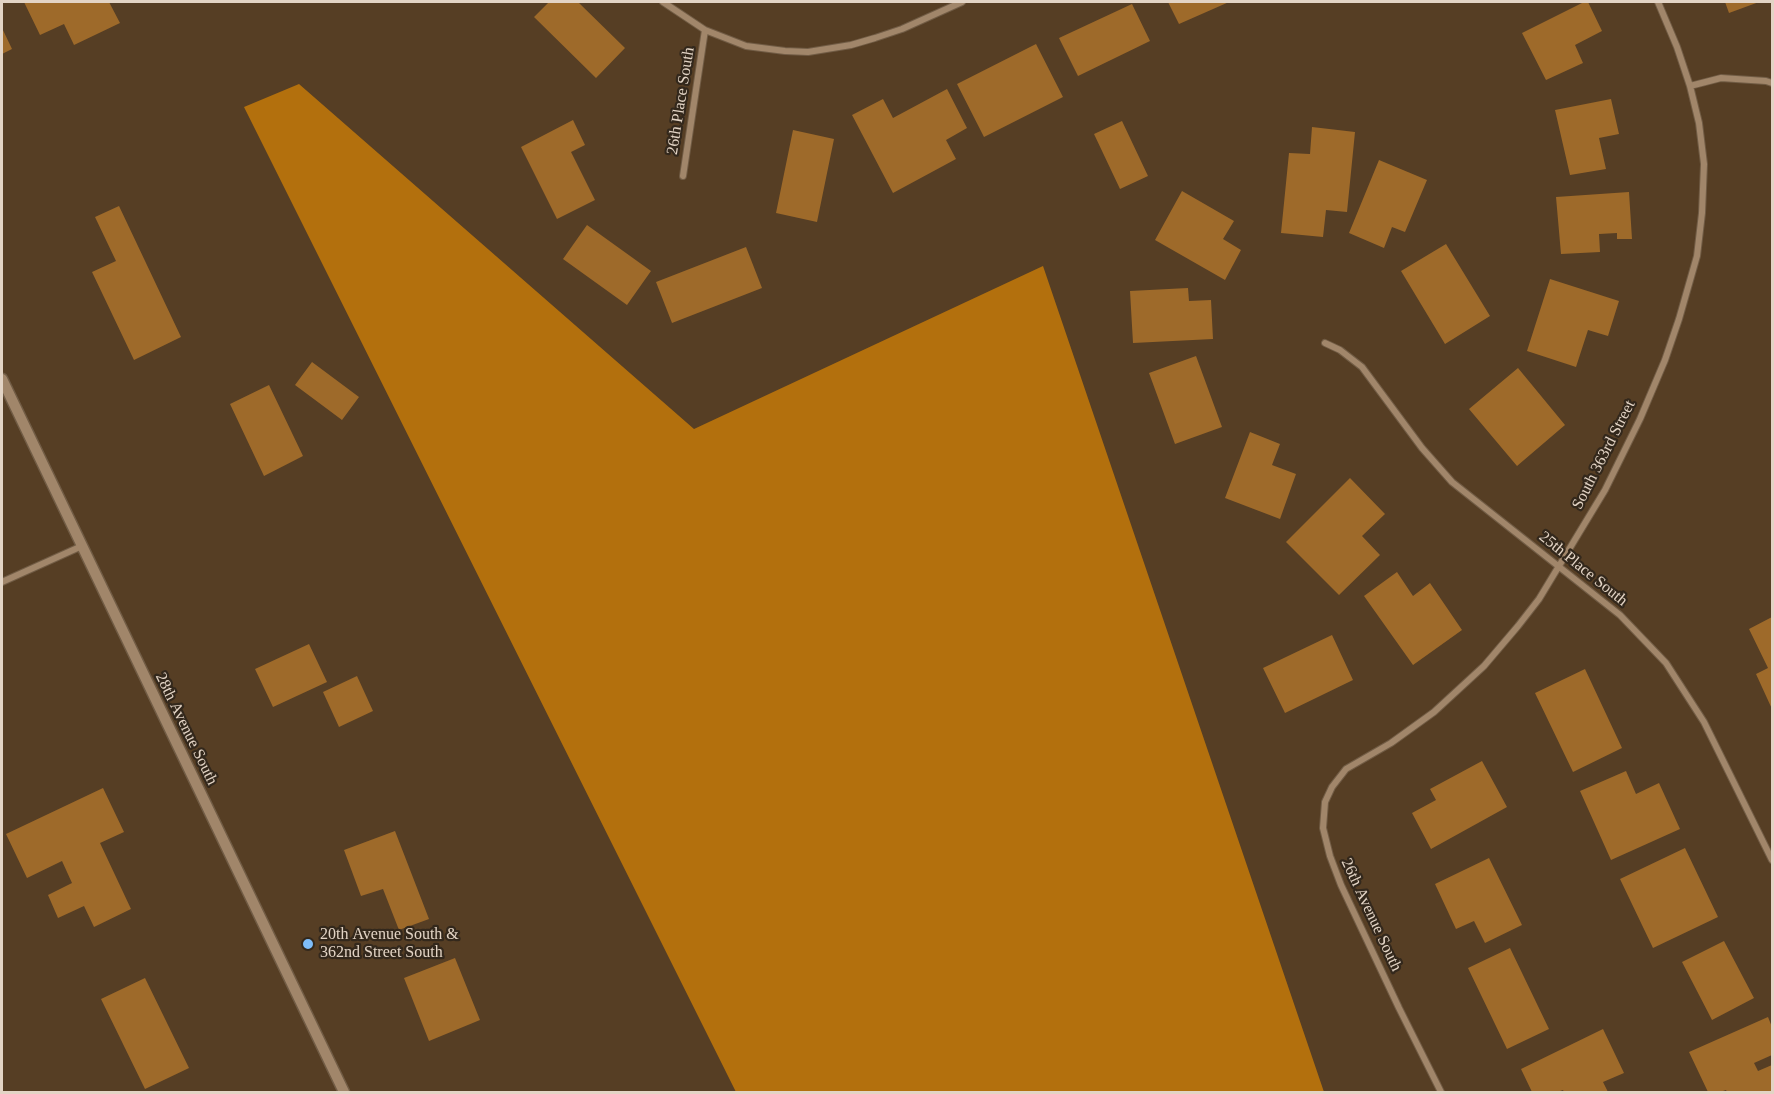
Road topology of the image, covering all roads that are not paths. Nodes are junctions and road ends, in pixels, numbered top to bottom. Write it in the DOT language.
graph roads {
  1 [pos="663,2"];
  2 [pos="962,2"];
  3 [pos="1658,2"];
  4 [pos="705,30"];
  5 [pos="1773,83"];
  6 [pos="1690,86"];
  7 [pos="682,176"];
  8 [pos="1325,343"];
  9 [pos="2,379"];
  10 [pos="81,546"];
  11 [pos="1559,565"];
  12 [pos="2,582"];
  13 [pos="1368,757"];
  14 [pos="1773,860"];
  15 [pos="344,1092"];
  16 [pos="1441,1092"];
  1 -- 4 [label="street"];
  2 -- 4 [label="street"];
  3 -- 6 [label="street, South 363rd Street"];
  4 -- 7 [label="street, 26th Place South"];
  5 -- 6 [label="street"];
  6 -- 11 [label="street, South 363rd Street"];
  8 -- 11 [label="street, 25th Place South"];
  9 -- 10 [label="street, 28th Avenue South"];
  10 -- 12 [label="street"];
  10 -- 15 [label="street, 28th Avenue South"];
  11 -- 13 [label="street, South 363rd Street"];
  11 -- 14 [label="street, 25th Place South"];
  13 -- 16 [label="street, 26th Avenue South"];
}
